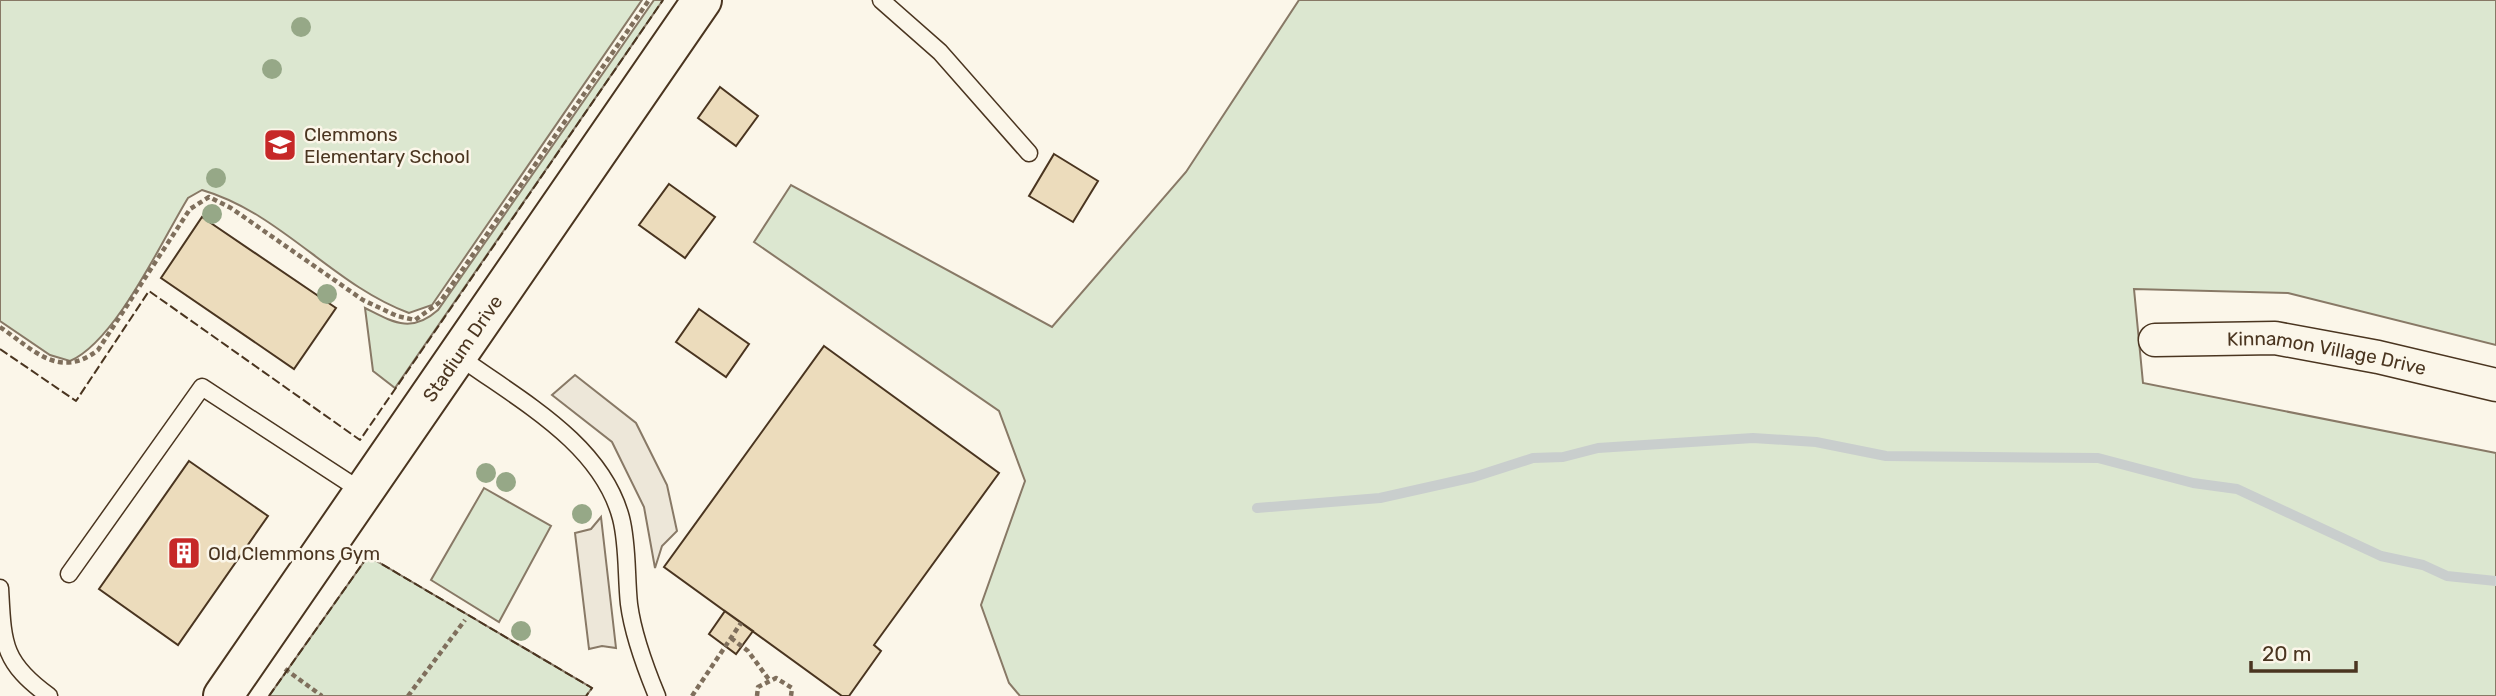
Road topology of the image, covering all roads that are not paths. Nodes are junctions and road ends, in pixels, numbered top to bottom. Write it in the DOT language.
graph roads {
  1 [pos="702,0"];
  2 [pos="881,0"];
  3 [pos="1028,153"];
  4 [pos="2155,340"];
  5 [pos="457,355"];
  6 [pos="2496,385"];
  7 [pos="363,492"];
  8 [pos="69,575"];
  9 [pos="0,588"];
  10 [pos="48,696"];
  11 [pos="223,696"];
  12 [pos="657,696"];
  1 -- 5 [label="street, Stadium Drive"];
  2 -- 3 [label="lane"];
  4 -- 6 [label="street, Kinnamon Village Drive"];
  5 -- 7 [label="street, Stadium Drive"];
  5 -- 12 [label="lane"];
  7 -- 8 [label="lane"];
  7 -- 11 [label="street, Stadium Drive"];
  9 -- 10 [label="lane"];
}
